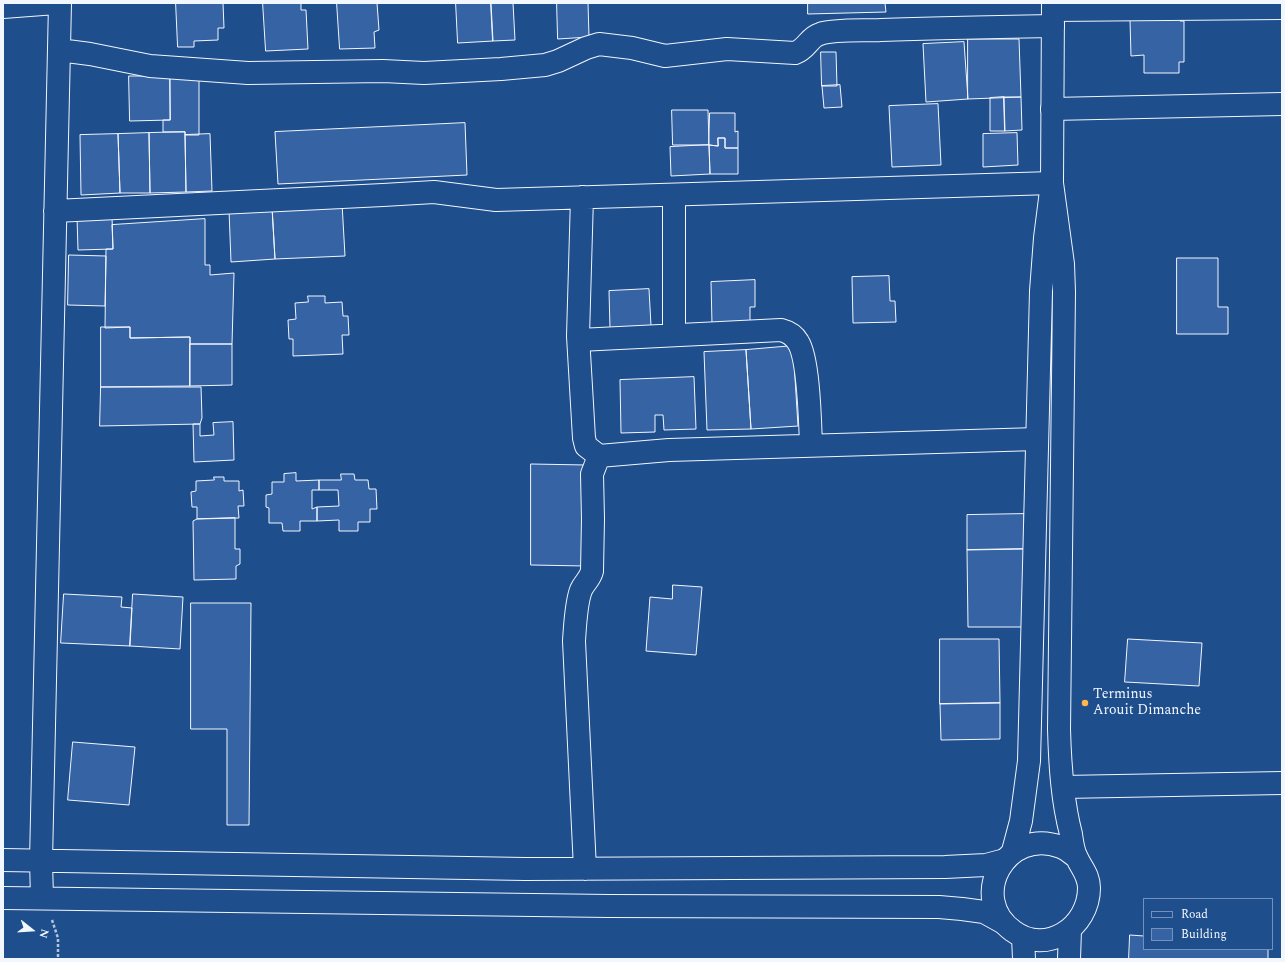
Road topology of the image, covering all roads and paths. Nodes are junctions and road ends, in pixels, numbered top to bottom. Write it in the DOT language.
graph roads {
  1 [pos="56,3"];
  2 [pos="60,3"];
  3 [pos="11,6"];
  4 [pos="1282,8"];
  5 [pos="1053,13"];
  6 [pos="59,50"];
  7 [pos="1282,104"];
  8 [pos="1052,109"];
  9 [pos="1052,183"];
  10 [pos="674,195"];
  11 [pos="582,197"];
  12 [pos="55,211"];
  13 [pos="674,335"];
  14 [pos="579,340"];
  15 [pos="1037,439"];
  16 [pos="811,445"];
  17 [pos="599,456"];
  18 [pos="1282,783"];
  19 [pos="1063,787"];
  20 [pos="1009,856"];
  21 [pos="1076,857"];
  22 [pos="21,860"];
  23 [pos="585,869"];
  24 [pos="10,898"];
  25 [pos="42,898"];
  26 [pos="1004,923"];
  27 [pos="1070,930"];
  28 [pos="1023,937"];
  29 [pos="58,959"];
  30 [pos="1024,959"];
  31 [pos="1069,959"];
  1 -- 3 [label="street"];
  2 -- 6 [label="street"];
  4 -- 5 [label="street"];
  5 -- 6 [label="street"];
  5 -- 8 [label="street"];
  6 -- 12 [label="street"];
  7 -- 8 [label="street"];
  8 -- 9 [label="street"];
  9 -- 10 [label="street"];
  9 -- 15 [label="street"];
  9 -- 19 [label="street"];
  10 -- 11 [label="street"];
  10 -- 13 [label="street"];
  11 -- 12 [label="street"];
  11 -- 14 [label="street"];
  12 -- 22 [label="street"];
  13 -- 14 [label="street"];
  13 -- 16 [label="street"];
  14 -- 17 [label="street"];
  15 -- 16 [label="street"];
  15 -- 20 [label="street"];
  16 -- 17 [label="street"];
  17 -- 23 [label="street"];
  18 -- 19 [label="street"];
  19 -- 21 [label="street"];
  20 -- 21 [label="street"];
  20 -- 23 [label="street"];
  20 -- 26 [label="street"];
  21 -- 27 [label="street"];
  22 -- 23 [label="street"];
  22 -- 25 [label="street"];
  24 -- 25 [label="street"];
  25 -- 26 [label="street"];
  25 -- 29 [label="path"];
  26 -- 28 [label="street"];
  27 -- 28 [label="street"];
  27 -- 31 [label="street"];
  28 -- 30 [label="street"];
}
